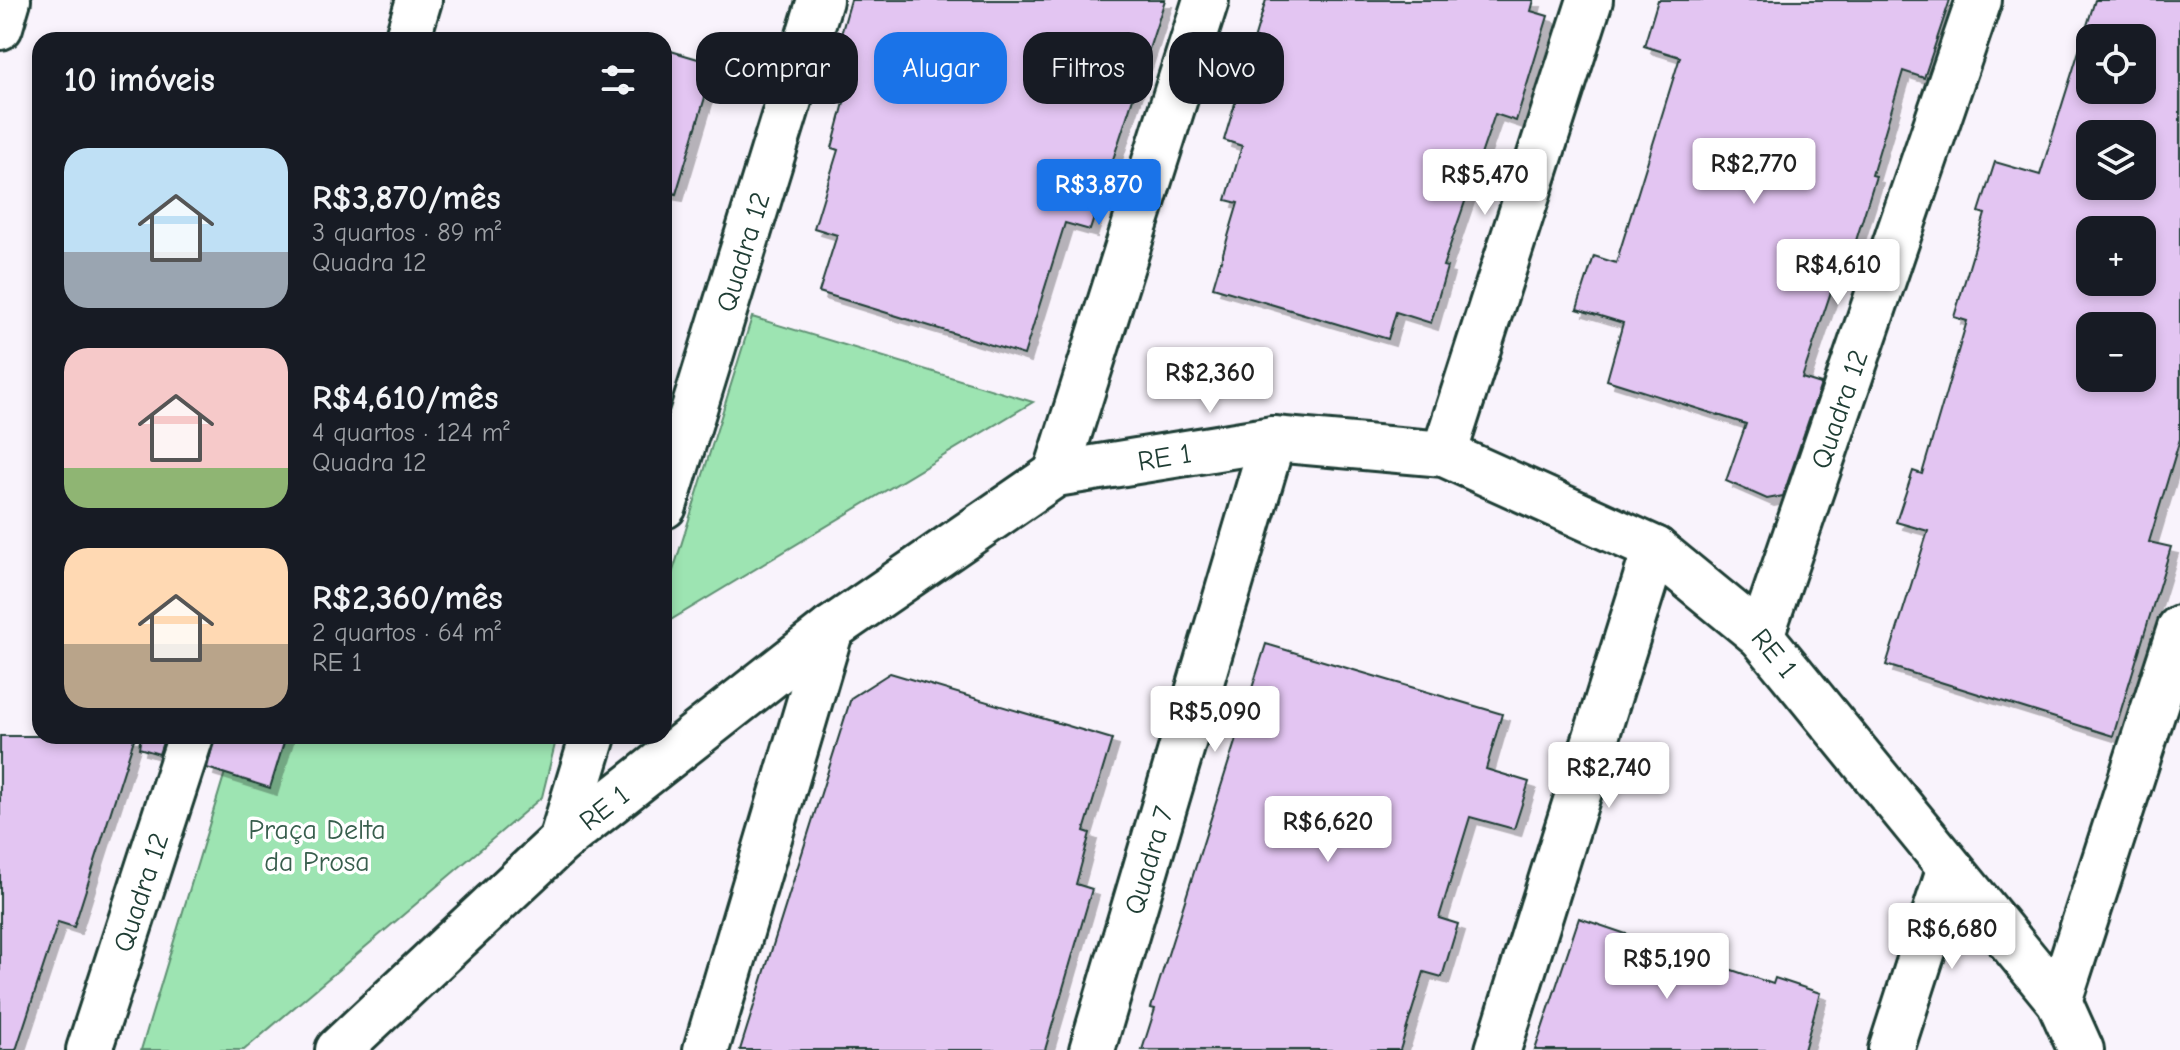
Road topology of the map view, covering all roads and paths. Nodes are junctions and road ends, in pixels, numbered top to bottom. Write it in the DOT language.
graph roads {
  1 [pos="8,0"];
  2 [pos="419,0"];
  3 [pos="820,0"];
  4 [pos="1206,0"];
  5 [pos="1590,0"];
  6 [pos="1979,0"];
  7 [pos="0,27"];
  8 [pos="409,32"];
  9 [pos="1273,439"];
  10 [pos="1444,454"];
  11 [pos="1056,474"];
  12 [pos="672,480"];
  13 [pos="1655,549"];
  14 [pos="2180,628"];
  15 [pos="831,629"];
  16 [pos="1761,636"];
  17 [pos="188,744"];
  18 [pos="591,744"];
  19 [pos="561,841"];
  20 [pos="1949,870"];
  21 [pos="2059,1001"];
  22 [pos="89,1050"];
  23 [pos="338,1050"];
  24 [pos="706,1050"];
  25 [pos="1092,1050"];
  26 [pos="1498,1050"];
  27 [pos="1891,1050"];
  28 [pos="2081,1050"];
  1 -- 7 [label="street"];
  2 -- 8 [label="street"];
  3 -- 12 [label="street, Quadra 12"];
  4 -- 11 [label="street"];
  5 -- 10 [label="street"];
  6 -- 16 [label="street, Quadra 12"];
  9 -- 10 [label="street, RE 1"];
  9 -- 11 [label="street, RE 1"];
  9 -- 25 [label="street, Quadra 7"];
  10 -- 13 [label="street, RE 1"];
  11 -- 15 [label="street, RE 1"];
  13 -- 16 [label="street, RE 1"];
  13 -- 26 [label="street"];
  14 -- 21 [label="street"];
  15 -- 19 [label="street, RE 1"];
  15 -- 24 [label="street"];
  16 -- 20 [label="street, RE 1"];
  17 -- 22 [label="street, Quadra 12"];
  18 -- 19 [label="street"];
  19 -- 23 [label="street, RE 1"];
  20 -- 21 [label="street, RE 1"];
  20 -- 27 [label="street"];
  21 -- 28 [label="street, RE 1"];
}
